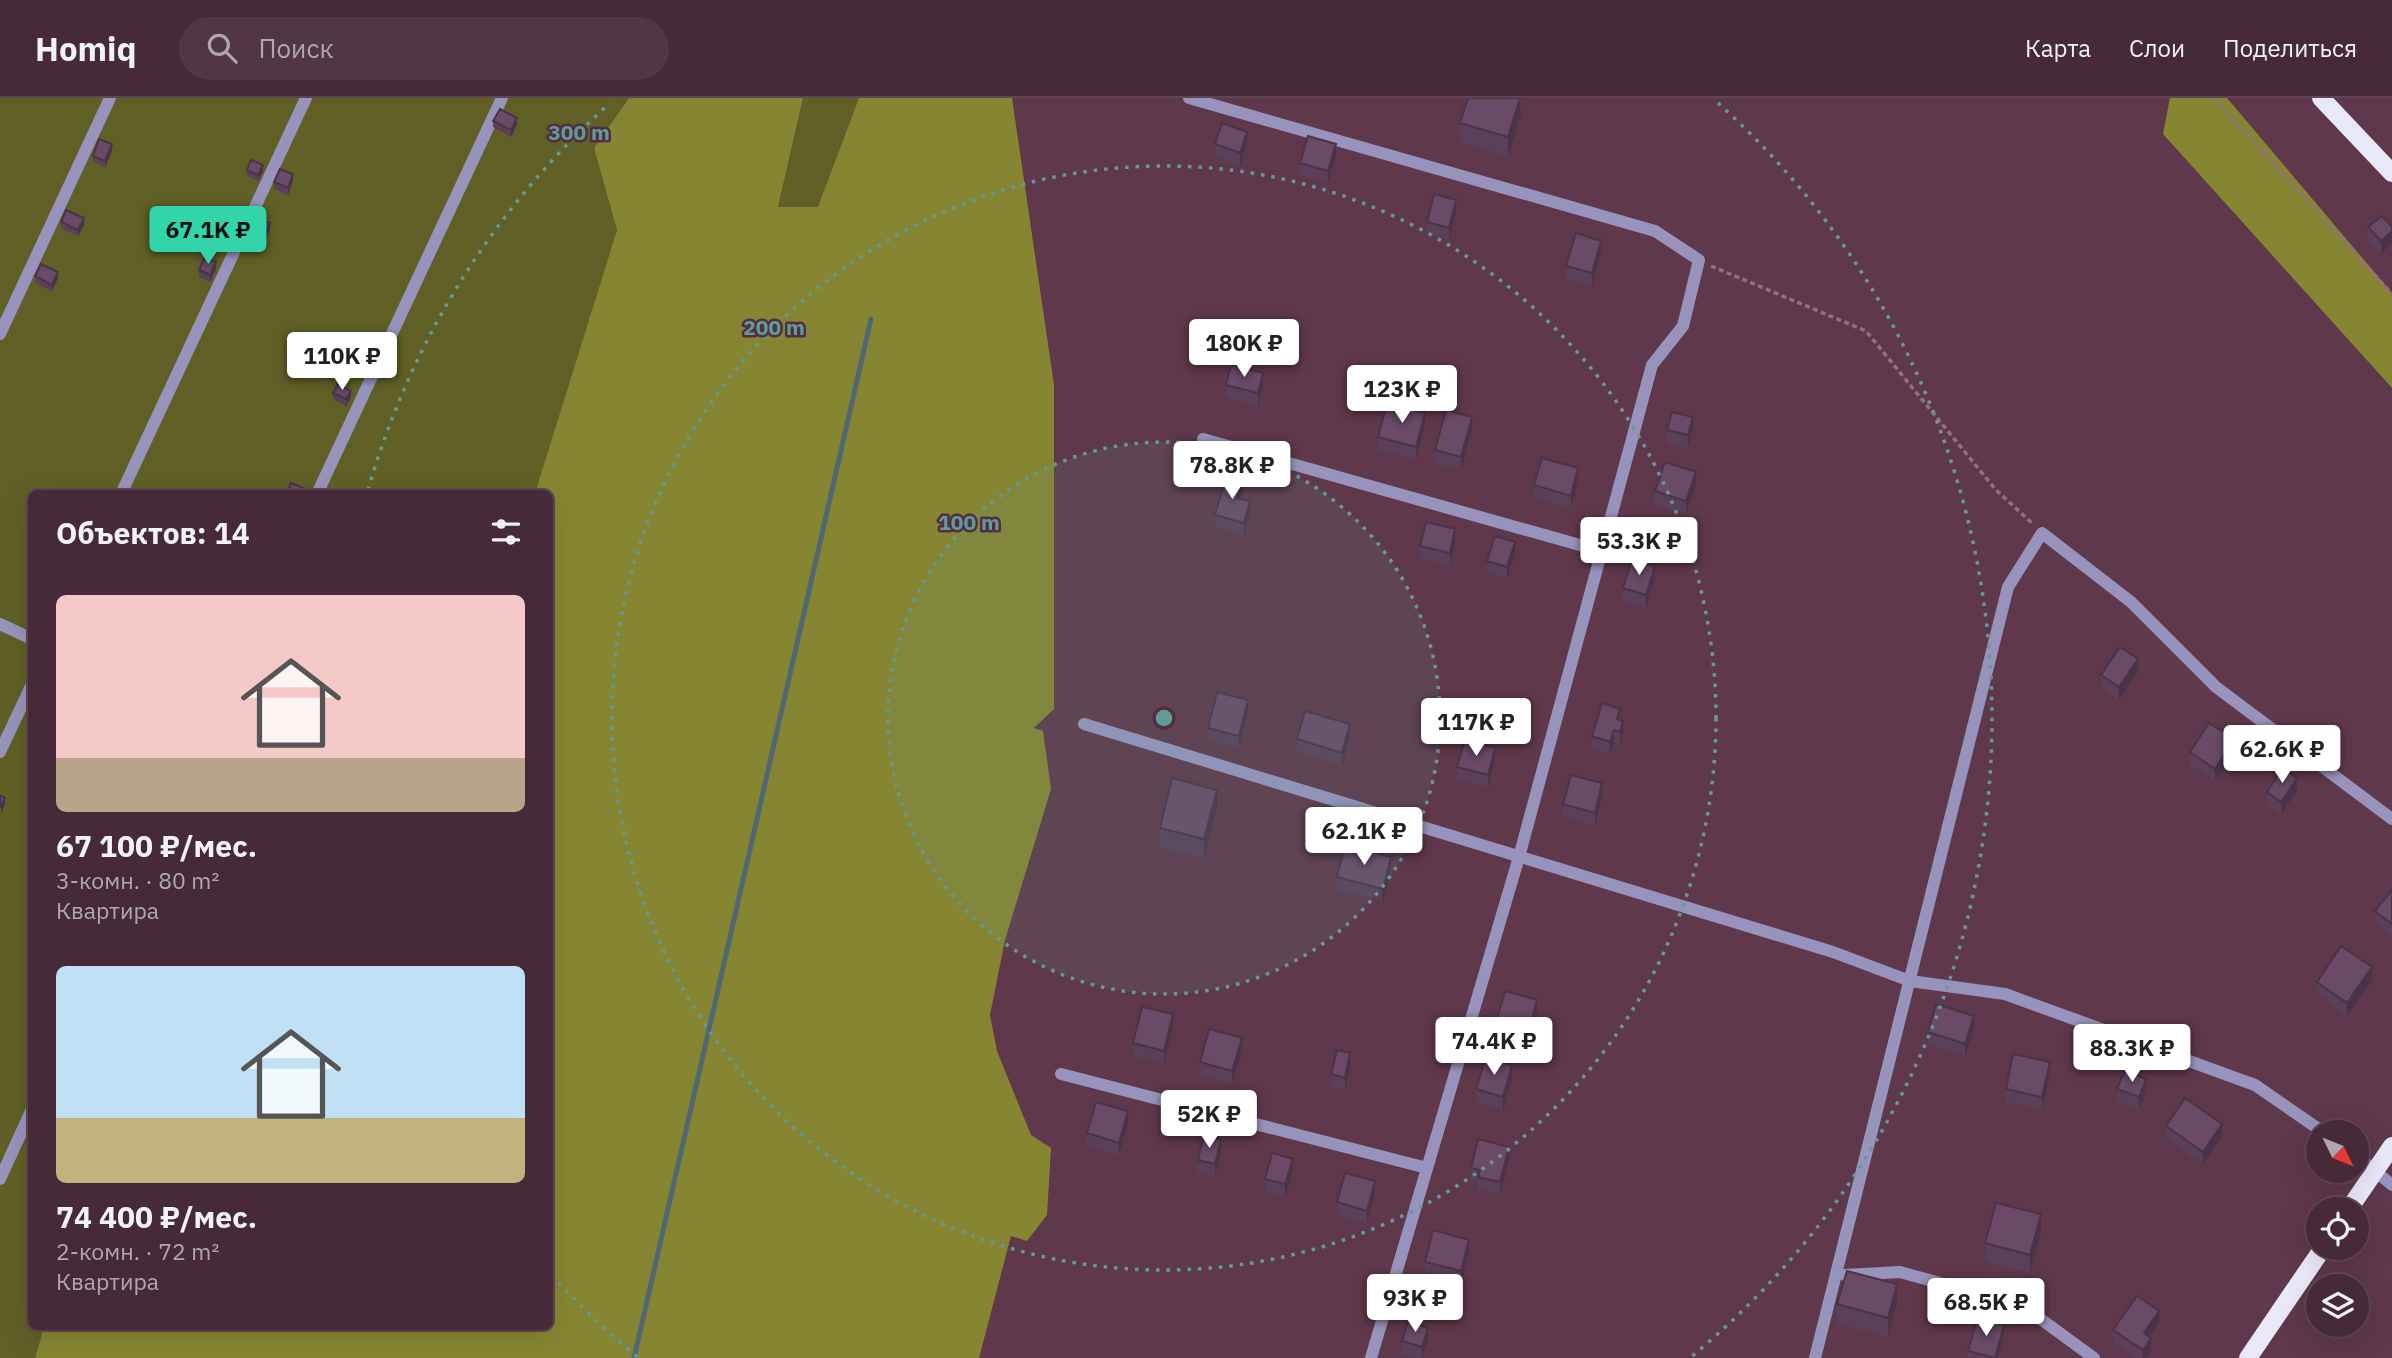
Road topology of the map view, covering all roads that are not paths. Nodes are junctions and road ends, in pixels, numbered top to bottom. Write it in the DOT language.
graph roads {
  1 [pos="110,98"];
  2 [pos="306,98"];
  3 [pos="502,98"];
  4 [pos="1189,98"];
  5 [pos="2321,98"];
  6 [pos="2392,173"];
  7 [pos="0,334"];
  8 [pos="1203,439"];
  9 [pos="123,490"];
  10 [pos="319,490"];
  11 [pos="1601,551"];
  12 [pos="0,624"];
  13 [pos="28,637"];
  14 [pos="28,692"];
  15 [pos="1084,724"];
  16 [pos="0,752"];
  17 [pos="2392,819"];
  18 [pos="1519,857"];
  19 [pos="1910,981"];
  20 [pos="1061,1074"];
  21 [pos="28,1118"];
  22 [pos="2306,1120"];
  23 [pos="2392,1146"];
  24 [pos="2370,1166"];
  25 [pos="1427,1168"];
  26 [pos="2376,1170"];
  27 [pos="0,1179"];
  28 [pos="2392,1185"];
  29 [pos="2357,1197"];
  30 [pos="2315,1260"];
  31 [pos="1838,1276"];
  32 [pos="1371,1358"];
  33 [pos="1815,1358"];
  34 [pos="2094,1358"];
  35 [pos="2248,1358"];
  1 -- 7 [label="street"];
  2 -- 9 [label="street"];
  3 -- 10 [label="street"];
  4 -- 11 [label="street"];
  5 -- 6 [label="main road"];
  8 -- 11 [label="street"];
  11 -- 18 [label="street"];
  12 -- 13 [label="street"];
  14 -- 16 [label="street"];
  15 -- 18 [label="street"];
  17 -- 19 [label="street"];
  18 -- 19 [label="street"];
  18 -- 25 [label="street"];
  19 -- 22 [label="street"];
  19 -- 31 [label="street"];
  20 -- 25 [label="street"];
  21 -- 27 [label="street"];
  23 -- 26 [label="main road"];
  24 -- 26 [label="street"];
  25 -- 32 [label="street"];
  26 -- 28 [label="street"];
  26 -- 29 [label="main road"];
  30 -- 35 [label="main road"];
  31 -- 33 [label="street"];
  31 -- 34 [label="street"];
}
